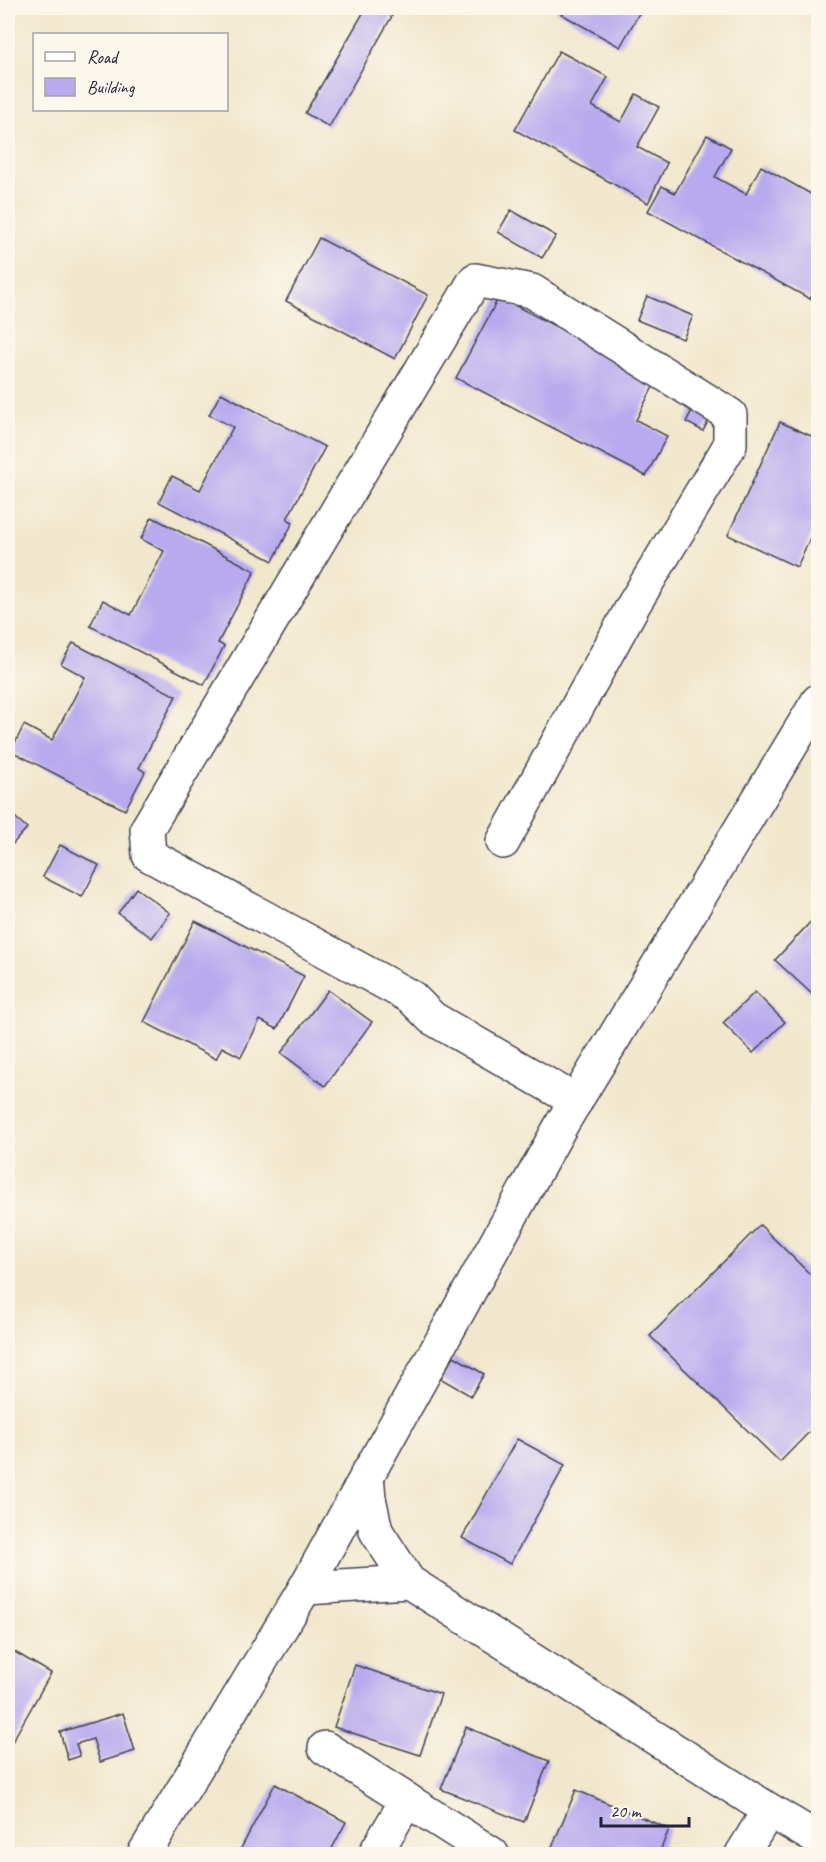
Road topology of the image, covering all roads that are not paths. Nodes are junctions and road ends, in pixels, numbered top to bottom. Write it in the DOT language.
graph roads {
  1 [pos="819,701"];
  2 [pos="503,842"];
  3 [pos="576,1101"];
  4 [pos="367,1474"];
  5 [pos="409,1582"];
  6 [pos="305,1588"];
  7 [pos="325,1748"];
  8 [pos="407,1800"];
  9 [pos="769,1810"];
  10 [pos="819,1839"];
  11 [pos="144,1854"];
  12 [pos="375,1854"];
  13 [pos="492,1854"];
  14 [pos="742,1854"];
  1 -- 3 [label="street"];
  2 -- 3 [label="street"];
  3 -- 4 [label="street"];
  4 -- 5 [label="street"];
  4 -- 6 [label="street"];
  5 -- 6 [label="street"];
  5 -- 9 [label="street"];
  6 -- 11 [label="street"];
  7 -- 8 [label="street"];
  8 -- 12 [label="street"];
  8 -- 13 [label="street"];
  9 -- 10 [label="street"];
  9 -- 14 [label="street"];
}
